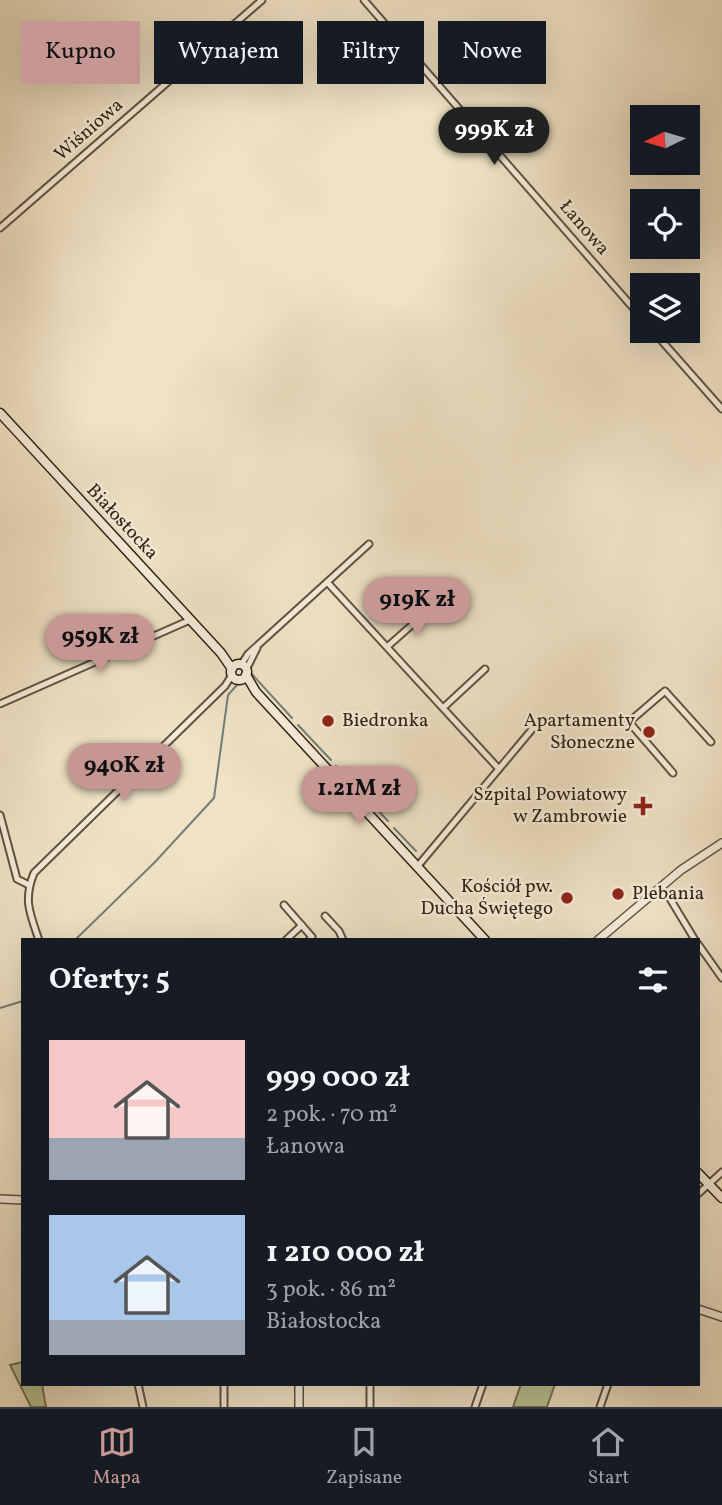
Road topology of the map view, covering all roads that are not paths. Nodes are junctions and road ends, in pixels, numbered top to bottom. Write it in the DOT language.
graph roads {
  1 [pos="262,0"];
  2 [pos="365,0"];
  3 [pos="0,228"];
  4 [pos="630,304"];
  5 [pos="664,343"];
  6 [pos="722,409"];
  7 [pos="0,413"];
  8 [pos="369,544"];
  9 [pos="327,582"];
  10 [pos="430,609"];
  11 [pos="190,620"];
  12 [pos="387,646"];
  13 [pos="485,669"];
  14 [pos="239,672"];
  15 [pos="0,704"];
  16 [pos="443,708"];
  17 [pos="534,727"];
  18 [pos="711,742"];
  19 [pos="499,769"];
  20 [pos="673,773"];
  21 [pos="0,815"];
  22 [pos="722,843"];
  23 [pos="418,867"];
  24 [pos="29,885"];
  25 [pos="660,888"];
  26 [pos="284,905"];
  27 [pos="325,916"];
  28 [pos="302,925"];
  29 [pos="37,938"];
  30 [pos="288,938"];
  31 [pos="311,938"];
  32 [pos="342,938"];
  33 [pos="483,938"];
  34 [pos="600,938"];
  35 [pos="695,938"];
  36 [pos="700,946"];
  37 [pos="722,978"];
  38 [pos="722,1172"];
  39 [pos="700,1174"];
  40 [pos="708,1184"];
  41 [pos="700,1192"];
  42 [pos="722,1198"];
  43 [pos="0,1199"];
  44 [pos="21,1200"];
  45 [pos="700,1310"];
  46 [pos="722,1317"];
  47 [pos="138,1386"];
  48 [pos="224,1386"];
  49 [pos="299,1386"];
  50 [pos="370,1386"];
  51 [pos="482,1386"];
  52 [pos="607,1386"];
  53 [pos="143,1407"];
  54 [pos="224,1407"];
  55 [pos="299,1407"];
  56 [pos="370,1407"];
  57 [pos="475,1407"];
  58 [pos="600,1407"];
  1 -- 3 [label="street, Wiśniowa"];
  2 -- 4 [label="street, Łanowa"];
  5 -- 6 [label="street"];
  7 -- 11 [label="main road, Białostocka"];
  8 -- 9 [label="street"];
  9 -- 12 [label="street"];
  9 -- 14 [label="street"];
  10 -- 12 [label="street"];
  11 -- 14 [label="main road, Białostocka"];
  11 -- 15 [label="street"];
  12 -- 16 [label="street"];
  13 -- 16 [label="street"];
  14 -- 23 [label="main road, Białostocka"];
  14 -- 24 [label="street"];
  16 -- 19 [label="street"];
  17 -- 19 [label="street"];
  18 -- 20 [label="street"];
  19 -- 23 [label="street"];
  21 -- 24 [label="street"];
  22 -- 25 [label="street"];
  23 -- 33 [label="main road, Białostocka"];
  24 -- 29 [label="street"];
  25 -- 34 [label="street"];
  25 -- 35 [label="street"];
  26 -- 28 [label="street"];
  27 -- 32 [label="street"];
  28 -- 30 [label="street"];
  28 -- 31 [label="street"];
  36 -- 37 [label="street"];
  38 -- 40 [label="street"];
  39 -- 40 [label="main road"];
  40 -- 41 [label="street"];
  40 -- 42 [label="main road"];
  43 -- 44 [label="street"];
  45 -- 46 [label="street"];
  47 -- 53 [label="street"];
  48 -- 54 [label="street"];
  49 -- 55 [label="street"];
  50 -- 56 [label="street"];
  51 -- 57 [label="street"];
  52 -- 58 [label="street"];
}
